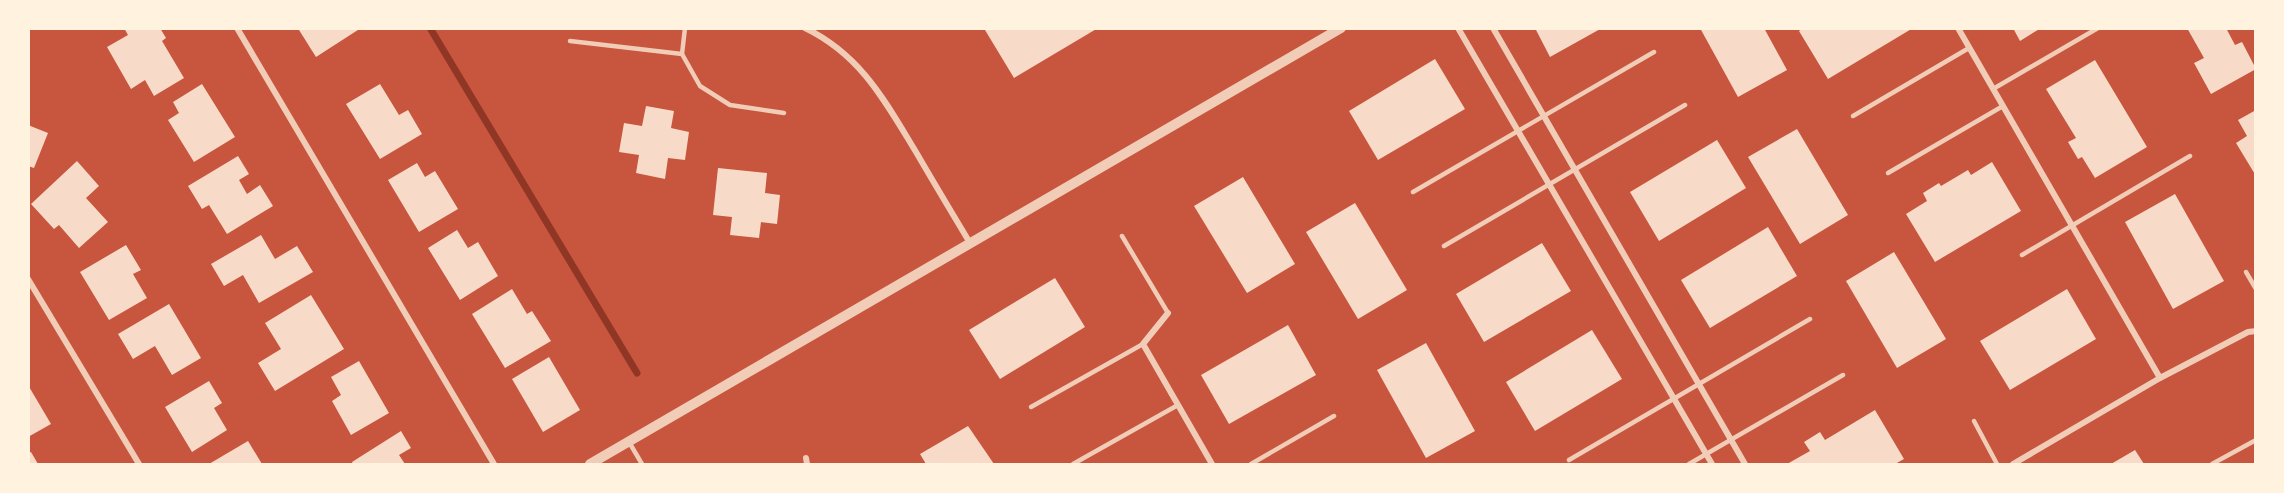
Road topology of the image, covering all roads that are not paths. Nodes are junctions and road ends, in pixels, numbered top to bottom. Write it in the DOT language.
graph roads {
  1 [pos="237,28"];
  2 [pos="685,28"];
  3 [pos="805,28"];
  4 [pos="1341,28"];
  5 [pos="1458,28"];
  6 [pos="1493,28"];
  7 [pos="1958,28"];
  8 [pos="2098,28"];
  9 [pos="570,41"];
  10 [pos="1969,48"];
  11 [pos="1654,52"];
  12 [pos="682,54"];
  13 [pos="1993,89"];
  14 [pos="1685,105"];
  15 [pos="2003,106"];
  16 [pos="784,113"];
  17 [pos="1543,116"];
  18 [pos="1853,116"];
  19 [pos="1518,131"];
  20 [pos="2190,156"];
  21 [pos="1575,170"];
  22 [pos="1888,173"];
  23 [pos="1549,185"];
  24 [pos="1413,192"];
  25 [pos="2072,226"];
  26 [pos="1122,236"];
  27 [pos="970,243"];
  28 [pos="1444,246"];
  29 [pos="2022,255"];
  30 [pos="2246,272"];
  31 [pos="28,279"];
  32 [pos="2256,289"];
  33 [pos="1168,313"];
  34 [pos="1810,319"];
  35 [pos="2256,331"];
  36 [pos="1143,344"];
  37 [pos="1843,375"];
  38 [pos="2160,378"];
  39 [pos="1698,385"];
  40 [pos="1674,399"];
  41 [pos="1178,405"];
  42 [pos="1031,407"];
  43 [pos="1334,416"];
  44 [pos="1974,421"];
  45 [pos="1730,440"];
  46 [pos="2256,440"];
  47 [pos="629,442"];
  48 [pos="1706,454"];
  49 [pos="1569,460"];
  50 [pos="139,465"];
  51 [pos="494,465"];
  52 [pos="591,465"];
  53 [pos="642,465"];
  54 [pos="1073,465"];
  55 [pos="1212,465"];
  56 [pos="1251,465"];
  57 [pos="1689,465"];
  58 [pos="1712,465"];
  59 [pos="1744,465"];
  60 [pos="1997,465"];
  61 [pos="2013,465"];
  62 [pos="2212,465"];
  1 -- 51 [label="street"];
  2 -- 12 [label="lane"];
  3 -- 27 [label="street"];
  4 -- 27 [label="street"];
  5 -- 19 [label="street"];
  6 -- 17 [label="street"];
  7 -- 10 [label="street"];
  8 -- 13 [label="lane"];
  9 -- 12 [label="lane"];
  10 -- 13 [label="street"];
  10 -- 18 [label="lane"];
  11 -- 17 [label="lane"];
  12 -- 16 [label="lane"];
  13 -- 15 [label="street"];
  14 -- 21 [label="lane"];
  15 -- 22 [label="lane"];
  15 -- 25 [label="street"];
  17 -- 19 [label="lane"];
  17 -- 21 [label="street"];
  19 -- 23 [label="street"];
  19 -- 24 [label="lane"];
  20 -- 25 [label="lane"];
  21 -- 23 [label="lane"];
  21 -- 39 [label="street"];
  23 -- 28 [label="lane"];
  23 -- 40 [label="street"];
  25 -- 29 [label="lane"];
  25 -- 38 [label="street"];
  26 -- 33 [label="lane"];
  27 -- 47 [label="street"];
  30 -- 32 [label="lane"];
  31 -- 50 [label="street"];
  33 -- 36 [label="street"];
  34 -- 39 [label="lane"];
  35 -- 38 [label="street"];
  36 -- 41 [label="street"];
  36 -- 42 [label="lane"];
  37 -- 45 [label="lane"];
  38 -- 61 [label="street"];
  39 -- 40 [label="lane"];
  39 -- 45 [label="street"];
  40 -- 48 [label="street"];
  40 -- 49 [label="lane"];
  41 -- 54 [label="lane"];
  41 -- 55 [label="street"];
  43 -- 56 [label="lane"];
  44 -- 60 [label="lane"];
  45 -- 48 [label="lane"];
  45 -- 59 [label="street"];
  46 -- 62 [label="lane"];
  47 -- 52 [label="street"];
  47 -- 53 [label="lane"];
  48 -- 57 [label="lane"];
  48 -- 58 [label="street"];
}
